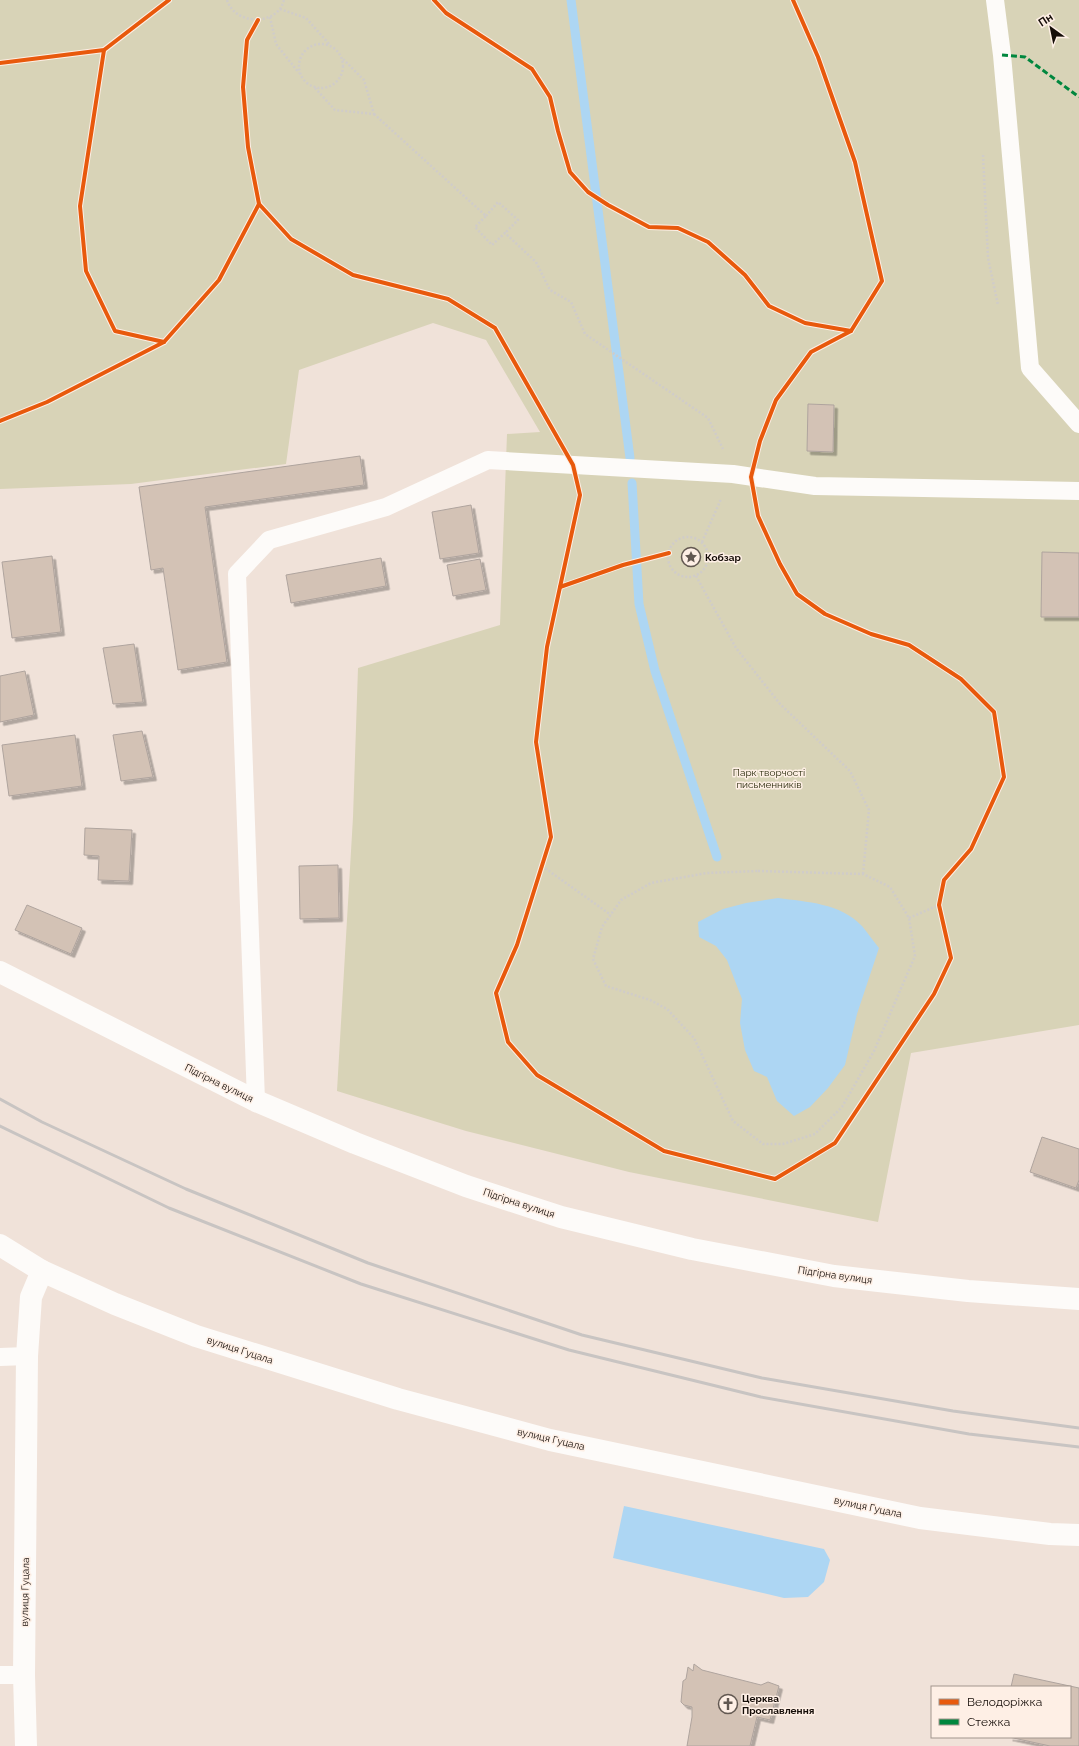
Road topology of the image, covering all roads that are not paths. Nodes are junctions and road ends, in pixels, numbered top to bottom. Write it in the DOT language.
graph roads {
  1 [pos="995,0"];
  2 [pos="1079,424"];
  3 [pos="1079,491"];
  4 [pos="0,972"];
  5 [pos="256,1101"];
  6 [pos="0,1245"];
  7 [pos="42,1271"];
  8 [pos="1079,1299"];
  9 [pos="27,1356"];
  10 [pos="0,1358"];
  11 [pos="1079,1535"];
  12 [pos="0,1675"];
  13 [pos="24,1675"];
  14 [pos="26,1746"];
  1 -- 2 [label="lane"];
  3 -- 5 [label="lane"];
  4 -- 5 [label="street, Підгірна вулиця"];
  5 -- 8 [label="street, Підгірна вулиця"];
  6 -- 7 [label="street, вулиця Гуцала"];
  7 -- 9 [label="street, вулиця Гуцала"];
  7 -- 11 [label="street, вулиця Гуцала"];
  9 -- 10 [label="lane"];
  9 -- 13 [label="street, вулиця Гуцала"];
  12 -- 13 [label="lane"];
  13 -- 14 [label="street, вулиця Гуцала"];
}
